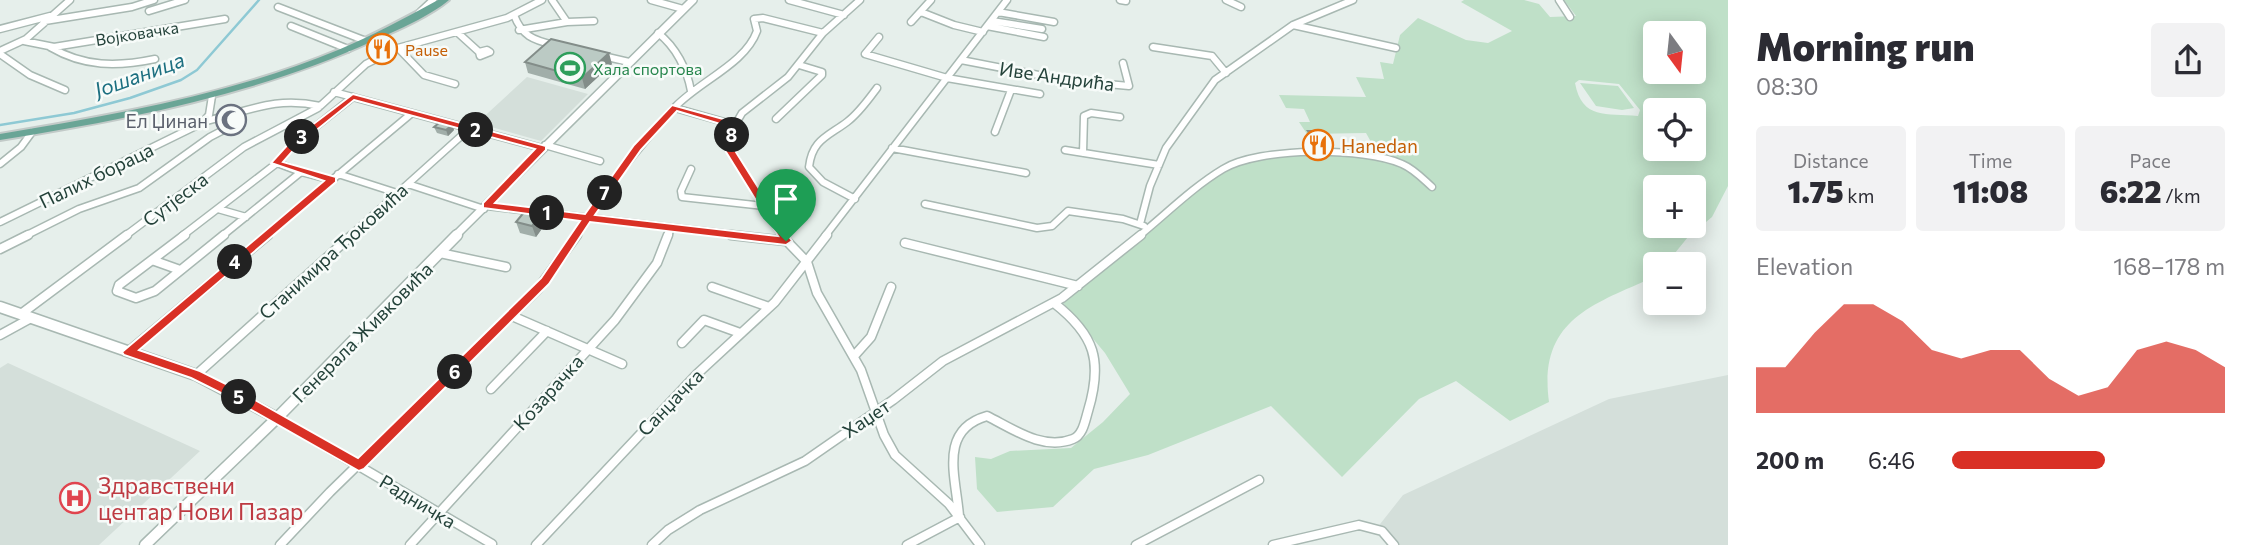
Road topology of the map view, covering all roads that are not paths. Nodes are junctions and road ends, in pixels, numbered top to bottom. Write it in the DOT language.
graph roads {
  1 [pos="70,0"];
  2 [pos="154,0"];
  3 [pos="185,0"];
  4 [pos="433,0"];
  5 [pos="445,0"];
  6 [pos="542,0"];
  7 [pos="552,0"];
  8 [pos="652,0"];
  9 [pos="693,0"];
  10 [pos="789,0"];
  11 [pos="860,0"];
  12 [pos="931,0"];
  13 [pos="1007,0"];
  14 [pos="1120,0"];
  15 [pos="1226,0"];
  16 [pos="1353,0"];
  17 [pos="1559,0"];
  18 [pos="1126,1"];
  19 [pos="61,2"];
  20 [pos="278,7"];
  21 [pos="1241,7"];
  22 [pos="683,9"];
  23 [pos="149,12"];
  24 [pos="920,12"];
  25 [pos="998,12"];
  26 [pos="514,15"];
  27 [pos="844,15"];
  28 [pos="1570,17"];
  29 [pos="413,18"];
  30 [pos="48,19"];
  31 [pos="225,19"];
  32 [pos="593,21"];
  33 [pos="567,22"];
  34 [pos="911,22"];
  35 [pos="1054,22"];
  36 [pos="1293,24"];
  37 [pos="291,26"];
  38 [pos="987,26"];
  39 [pos="0,29"];
  40 [pos="1042,29"];
  41 [pos="519,30"];
  42 [pos="457,32"];
  43 [pos="658,33"];
  44 [pos="823,33"];
  45 [pos="879,37"];
  46 [pos="1044,37"];
  47 [pos="24,40"];
  48 [pos="366,41"];
  49 [pos="559,46"];
  50 [pos="50,47"];
  51 [pos="1153,47"];
  52 [pos="398,48"];
  53 [pos="1396,48"];
  54 [pos="348,49"];
  55 [pos="479,52"];
  56 [pos="0,53"];
  57 [pos="593,54"];
  58 [pos="155,59"];
  59 [pos="961,60"];
  60 [pos="629,62"];
  61 [pos="1123,63"];
  62 [pos="799,65"];
  63 [pos="1226,73"];
  64 [pos="947,78"];
  65 [pos="455,84"];
  66 [pos="877,88"];
  67 [pos="65,90"];
  68 [pos="691,90"];
  69 [pos="1011,90"];
  70 [pos="334,92"];
  71 [pos="1040,94"];
  72 [pos="212,96"];
  73 [pos="353,97"];
  74 [pos="320,106"];
  75 [pos="675,107"];
  76 [pos="412,113"];
  77 [pos="1120,117"];
  78 [pos="776,119"];
  79 [pos="205,121"];
  80 [pos="237,123"];
  81 [pos="735,125"];
  82 [pos="470,128"];
  83 [pos="32,132"];
  84 [pos="995,132"];
  85 [pos="0,137"];
  86 [pos="543,147"];
  87 [pos="892,148"];
  88 [pos="1065,150"];
  89 [pos="1083,153"];
  90 [pos="600,161"];
  91 [pos="276,163"];
  92 [pos="0,164"];
  93 [pos="1158,165"];
  94 [pos="691,169"];
  95 [pos="300,173"];
  96 [pos="1026,173"];
  97 [pos="335,177"];
  98 [pos="408,184"];
  99 [pos="1432,187"];
  100 [pos="397,193"];
  101 [pos="855,199"];
  102 [pos="925,204"];
  103 [pos="764,206"];
  104 [pos="485,207"];
  105 [pos="218,209"];
  106 [pos="246,217"];
  107 [pos="587,218"];
  108 [pos="0,222"];
  109 [pos="1143,226"];
  110 [pos="671,228"];
  111 [pos="786,241"];
  112 [pos="905,243"];
  113 [pos="0,249"];
  114 [pos="440,253"];
  115 [pos="152,260"];
  116 [pos="807,262"];
  117 [pos="506,267"];
  118 [pos="180,270"];
  119 [pos="1077,286"];
  120 [pos="712,287"];
  121 [pos="891,287"];
  122 [pos="1054,303"];
  123 [pos="0,307"];
  124 [pos="769,307"];
  125 [pos="26,316"];
  126 [pos="512,316"];
  127 [pos="547,331"];
  128 [pos="740,333"];
  129 [pos="0,335"];
  130 [pos="682,343"];
  131 [pos="587,349"];
  132 [pos="128,352"];
  133 [pos="854,356"];
  134 [pos="622,364"];
  135 [pos="196,375"];
  136 [pos="491,390"];
  137 [pos="875,411"];
  138 [pos="277,418"];
  139 [pos="359,465"];
  140 [pos="1259,480"];
  141 [pos="437,514"];
  142 [pos="960,517"];
  143 [pos="492,544"];
  144 [pos="145,545"];
  145 [pos="280,545"];
  146 [pos="410,545"];
  147 [pos="536,545"];
  148 [pos="652,545"];
  149 [pos="907,545"];
  150 [pos="980,545"];
  151 [pos="1136,545"];
  152 [pos="1273,545"];
  153 [pos="1394,545"];
  1 -- 19 [label="street, Војковачка"];
  2 -- 30 [label="street, Војковачка"];
  3 -- 23 [label="street, Војковачка"];
  4 -- 29 [label="street"];
  5 -- 29 [label="main road"];
  6 -- 26 [label="street, Сутјеска"];
  7 -- 33 [label="street"];
  8 -- 22 [label="street"];
  9 -- 22 [label="street, Генерала Живковића"];
  10 -- 27 [label="street"];
  11 -- 27 [label="street"];
  12 -- 24 [label="street"];
  13 -- 25 [label="street"];
  14 -- 18 [label="street"];
  15 -- 21 [label="street"];
  16 -- 36 [label="street"];
  17 -- 28 [label="street"];
  19 -- 30 [label="street, Војковачка"];
  20 -- 48 [label="street"];
  22 -- 43 [label="street, Генерала Живковића"];
  24 -- 34 [label="street"];
  24 -- 38 [label="street"];
  25 -- 35 [label="street"];
  25 -- 38 [label="street"];
  26 -- 41 [label="street"];
  26 -- 42 [label="street, Сутјеска"];
  27 -- 44 [label="street"];
  29 -- 48 [label="main road"];
  30 -- 39 [label="street, Војковачка"];
  30 -- 47 [label="street, Војковачка"];
  31 -- 50 [label="street, Војковачка"];
  32 -- 33 [label="street"];
  33 -- 41 [label="street"];
  36 -- 53 [label="street"];
  36 -- 63 [label="street"];
  37 -- 54 [label="street"];
  38 -- 40 [label="street"];
  38 -- 46 [label="street"];
  38 -- 59 [label="street"];
  41 -- 49 [label="street"];
  42 -- 52 [label="street, Сутјеска"];
  42 -- 55 [label="street"];
  43 -- 60 [label="street, Генерала Живковића"];
  43 -- 68 [label="street"];
  44 -- 62 [label="street"];
  44 -- 68 [label="street"];
  45 -- 64 [label="street, Иве Андрића"];
  47 -- 50 [label="street, Војковачка"];
  47 -- 56 [label="street, Војковачка"];
  48 -- 54 [label="main road"];
  50 -- 58 [label="street, Војковачка"];
  51 -- 63 [label="street"];
  52 -- 65 [label="street"];
  52 -- 70 [label="street, Сутјеска"];
  54 -- 72 [label="main road"];
  56 -- 67 [label="street, Војковачка"];
  57 -- 60 [label="street"];
  59 -- 61 [label="street, Иве Андрића"];
  59 -- 64 [label="street"];
  60 -- 86 [label="street, Генерала Живковића"];
  62 -- 78 [label="street"];
  62 -- 81 [label="street"];
  63 -- 93 [label="street"];
  64 -- 69 [label="street, Иве Андрића"];
  64 -- 87 [label="street"];
  66 -- 101 [label="street"];
  68 -- 75 [label="street"];
  69 -- 71 [label="street, Иве Андрића"];
  69 -- 84 [label="street"];
  70 -- 73 [label="street"];
  70 -- 74 [label="street, Сутјеска"];
  72 -- 79 [label="street"];
  72 -- 83 [label="main road"];
  73 -- 76 [label="street"];
  73 -- 91 [label="street"];
  74 -- 79 [label="street, Палих бораца"];
  74 -- 125 [label="street, Сутјеска"];
  75 -- 81 [label="street"];
  75 -- 107 [label="street"];
  76 -- 82 [label="street"];
  76 -- 97 [label="street"];
  77 -- 89 [label="street"];
  79 -- 108 [label="street, Палих бораца"];
  80 -- 113 [label="street"];
  81 -- 103 [label="street"];
  82 -- 86 [label="street"];
  82 -- 98 [label="street, Станимира Ђоковића"];
  83 -- 85 [label="main road"];
  83 -- 92 [label="street"];
  86 -- 90 [label="street"];
  86 -- 104 [label="street, Генерала Живковића"];
  87 -- 96 [label="street"];
  87 -- 101 [label="street"];
  88 -- 89 [label="street"];
  89 -- 93 [label="street"];
  91 -- 95 [label="street"];
  91 -- 105 [label="street"];
  93 -- 109 [label="street"];
  94 -- 103 [label="street"];
  95 -- 97 [label="street"];
  95 -- 106 [label="street"];
  97 -- 100 [label="street"];
  97 -- 132 [label="street"];
  98 -- 100 [label="street, Станимира Ђоковића"];
  98 -- 104 [label="street"];
  99 -- 109 [label="street, Хаџет"];
  100 -- 135 [label="street, Станимира Ђоковића"];
  101 -- 116 [label="street"];
  102 -- 109 [label="street"];
  103 -- 111 [label="street"];
  104 -- 107 [label="street"];
  104 -- 114 [label="street, Генерала Живковића"];
  105 -- 106 [label="street"];
  105 -- 115 [label="street"];
  106 -- 118 [label="street"];
  107 -- 110 [label="street"];
  107 -- 126 [label="street"];
  109 -- 119 [label="street, Хаџет"];
  110 -- 111 [label="street"];
  110 -- 131 [label="street, Козарачка"];
  111 -- 116 [label="street"];
  112 -- 119 [label="street"];
  114 -- 117 [label="street"];
  114 -- 138 [label="street, Генерала Живковића"];
  115 -- 118 [label="street"];
  115 -- 118 [label="street"];
  116 -- 124 [label="street, Санџачка"];
  116 -- 133 [label="street"];
  119 -- 122 [label="street, Хаџет"];
  120 -- 124 [label="street"];
  121 -- 133 [label="street"];
  122 -- 137 [label="street, Хаџет"];
  122 -- 142 [label="street"];
  123 -- 125 [label="street, Радничка"];
  124 -- 128 [label="street, Санџачка"];
  125 -- 129 [label="street, Сутјеска"];
  125 -- 132 [label="street, Радничка"];
  126 -- 127 [label="street"];
  126 -- 139 [label="street"];
  127 -- 131 [label="street"];
  127 -- 136 [label="street"];
  128 -- 130 [label="street"];
  128 -- 147 [label="street, Санџачка"];
  131 -- 134 [label="street"];
  131 -- 141 [label="street, Козарачка"];
  132 -- 135 [label="street, Радничка"];
  133 -- 137 [label="street"];
  135 -- 138 [label="street, Радничка"];
  137 -- 142 [label="street"];
  137 -- 148 [label="street, Хаџет"];
  138 -- 139 [label="street, Радничка"];
  138 -- 144 [label="street, Генерала Живковића"];
  139 -- 141 [label="street, Радничка"];
  139 -- 145 [label="street"];
  140 -- 151 [label="street"];
  141 -- 143 [label="street, Радничка"];
  141 -- 146 [label="street, Козарачка"];
  142 -- 149 [label="street"];
  142 -- 150 [label="street"];
  152 -- 153 [label="street"];
}
